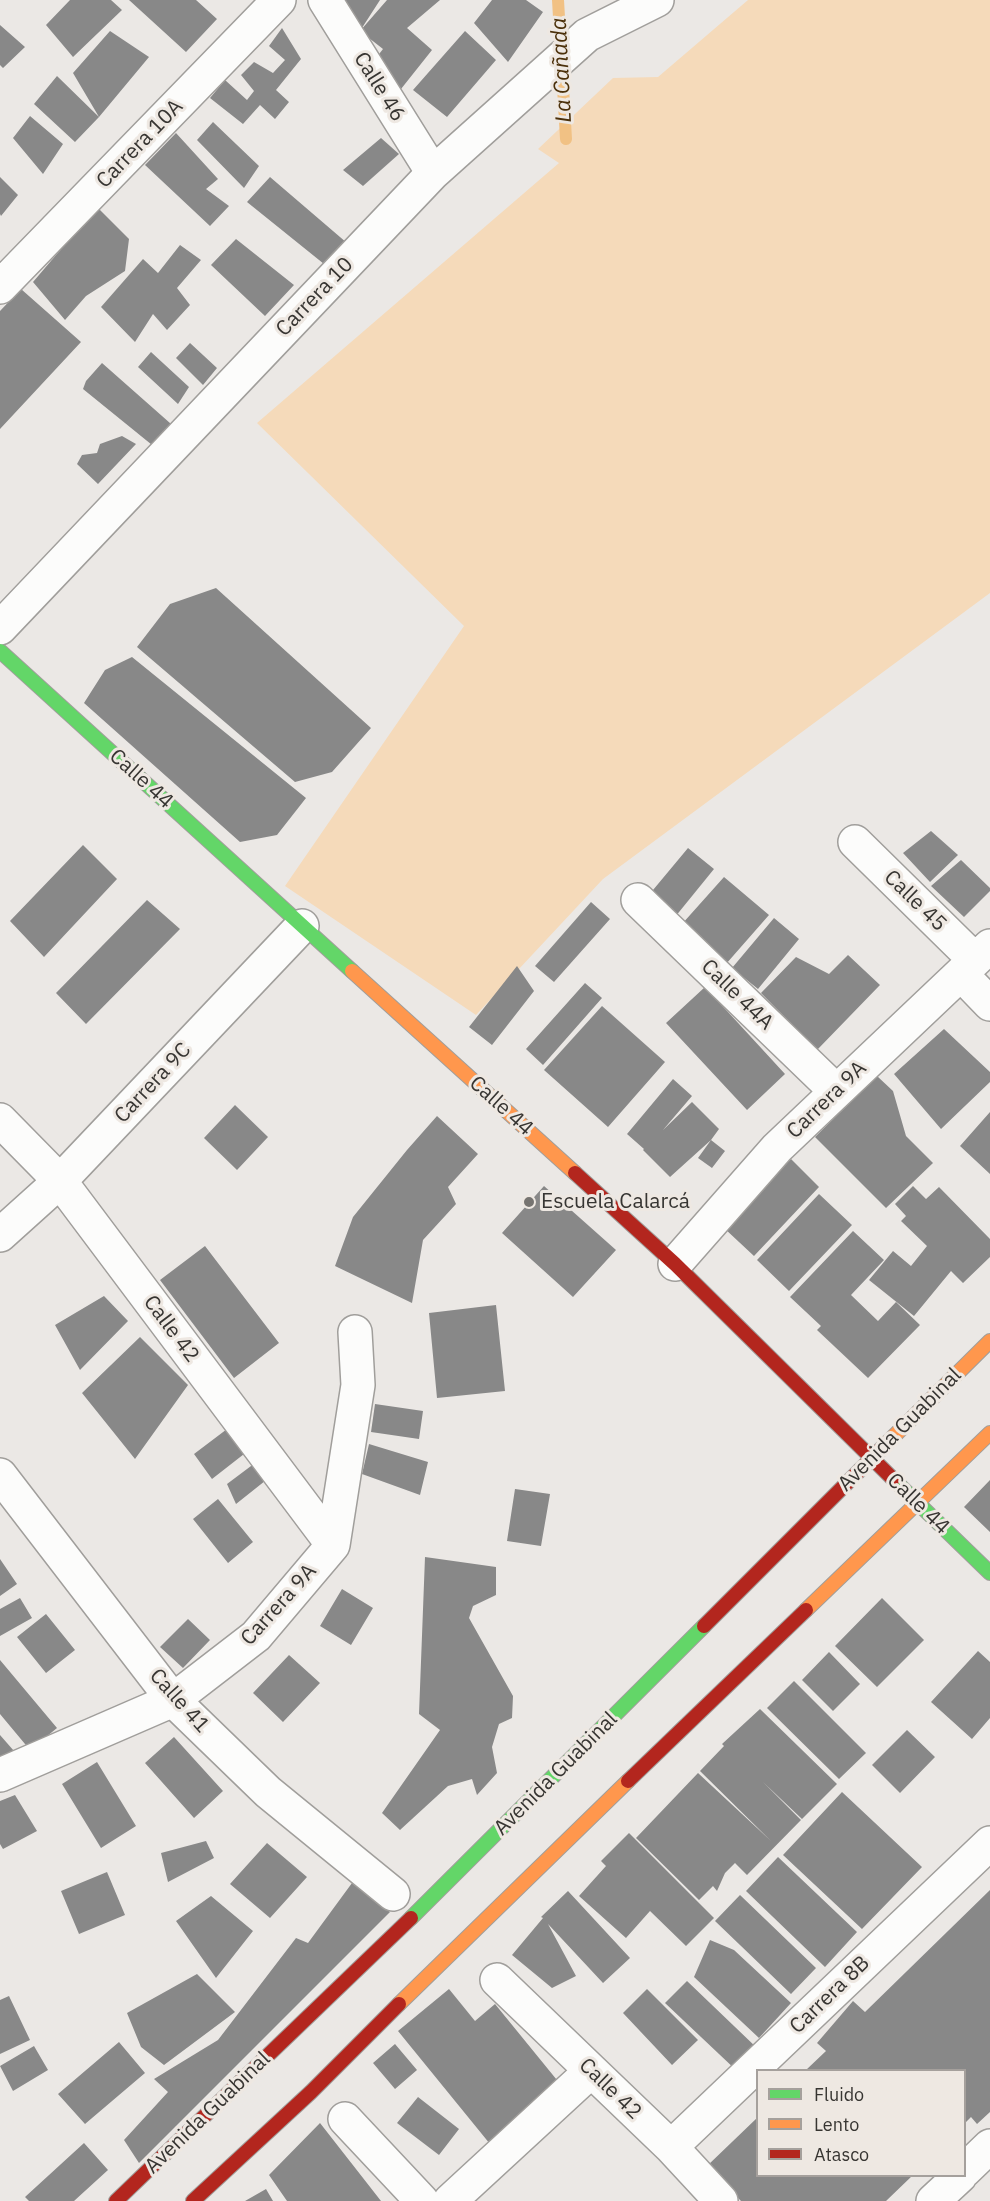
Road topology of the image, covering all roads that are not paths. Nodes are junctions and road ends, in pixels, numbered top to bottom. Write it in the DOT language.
graph roads {
  1 [pos="279,0"];
  2 [pos="325,0"];
  3 [pos="657,0"];
  4 [pos="433,173"];
  5 [pos="0,287"];
  6 [pos="0,628"];
  7 [pos="0,651"];
  8 [pos="855,842"];
  9 [pos="638,900"];
  10 [pos="302,926"];
  11 [pos="976,960"];
  12 [pos="990,1004"];
  13 [pos="836,1091"];
  14 [pos="0,1120"];
  15 [pos="60,1181"];
  16 [pos="0,1235"];
  17 [pos="675,1264"];
  18 [pos="355,1332"];
  19 [pos="990,1341"];
  20 [pos="990,1433"];
  21 [pos="872,1459"];
  22 [pos="0,1475"];
  23 [pos="918,1504"];
  24 [pos="333,1545"];
  25 [pos="990,1573"];
  26 [pos="173,1700"];
  27 [pos="0,1775"];
  28 [pos="990,1843"];
  29 [pos="393,1894"];
  30 [pos="497,1980"];
  31 [pos="591,2071"];
  32 [pos="345,2119"];
  33 [pos="990,2146"];
  34 [pos="671,2147"];
  35 [pos="966,2169"];
  36 [pos="958,2177"];
  37 [pos="116,2201"];
  38 [pos="193,2201"];
  39 [pos="422,2201"];
  40 [pos="450,2201"];
  41 [pos="721,2201"];
  42 [pos="933,2201"];
  1 -- 5 [label="street, Carrera 10A"];
  2 -- 4 [label="street, Calle 46"];
  3 -- 4 [label="street, Carrera 10"];
  4 -- 6 [label="street, Carrera 10"];
  7 -- 10 [label="main road, Calle 44"];
  8 -- 11 [label="street, Calle 45"];
  9 -- 13 [label="street, Calle 44A"];
  10 -- 15 [label="street, Carrera 9C"];
  10 -- 17 [label="main road, Calle 44"];
  11 -- 12 [label="street, Calle 45"];
  11 -- 13 [label="street, Carrera 9A"];
  13 -- 17 [label="street, Carrera 9A"];
  14 -- 15 [label="street, Calle 42"];
  15 -- 16 [label="street, Carrera 9C"];
  15 -- 24 [label="street, Calle 42"];
  17 -- 21 [label="main road, Calle 44"];
  18 -- 24 [label="street, Carrera 9A"];
  19 -- 21 [label="main road, Avenida Guabinal"];
  20 -- 23 [label="main road"];
  21 -- 23 [label="main road, Calle 44"];
  21 -- 37 [label="main road, Avenida Guabinal"];
  22 -- 26 [label="street, Calle 41"];
  23 -- 25 [label="main road, Calle 44"];
  23 -- 38 [label="main road"];
  24 -- 26 [label="street, Carrera 9A"];
  26 -- 27 [label="street, Carrera 9A"];
  26 -- 29 [label="street, Calle 41"];
  28 -- 34 [label="street, Carrera 8B"];
  30 -- 31 [label="street, Calle 42"];
  31 -- 34 [label="street, Calle 42"];
  31 -- 40 [label="street"];
  32 -- 39 [label="street"];
  33 -- 35 [label="street"];
  34 -- 41 [label="street, Calle 42"];
  36 -- 42 [label="street"];
}
